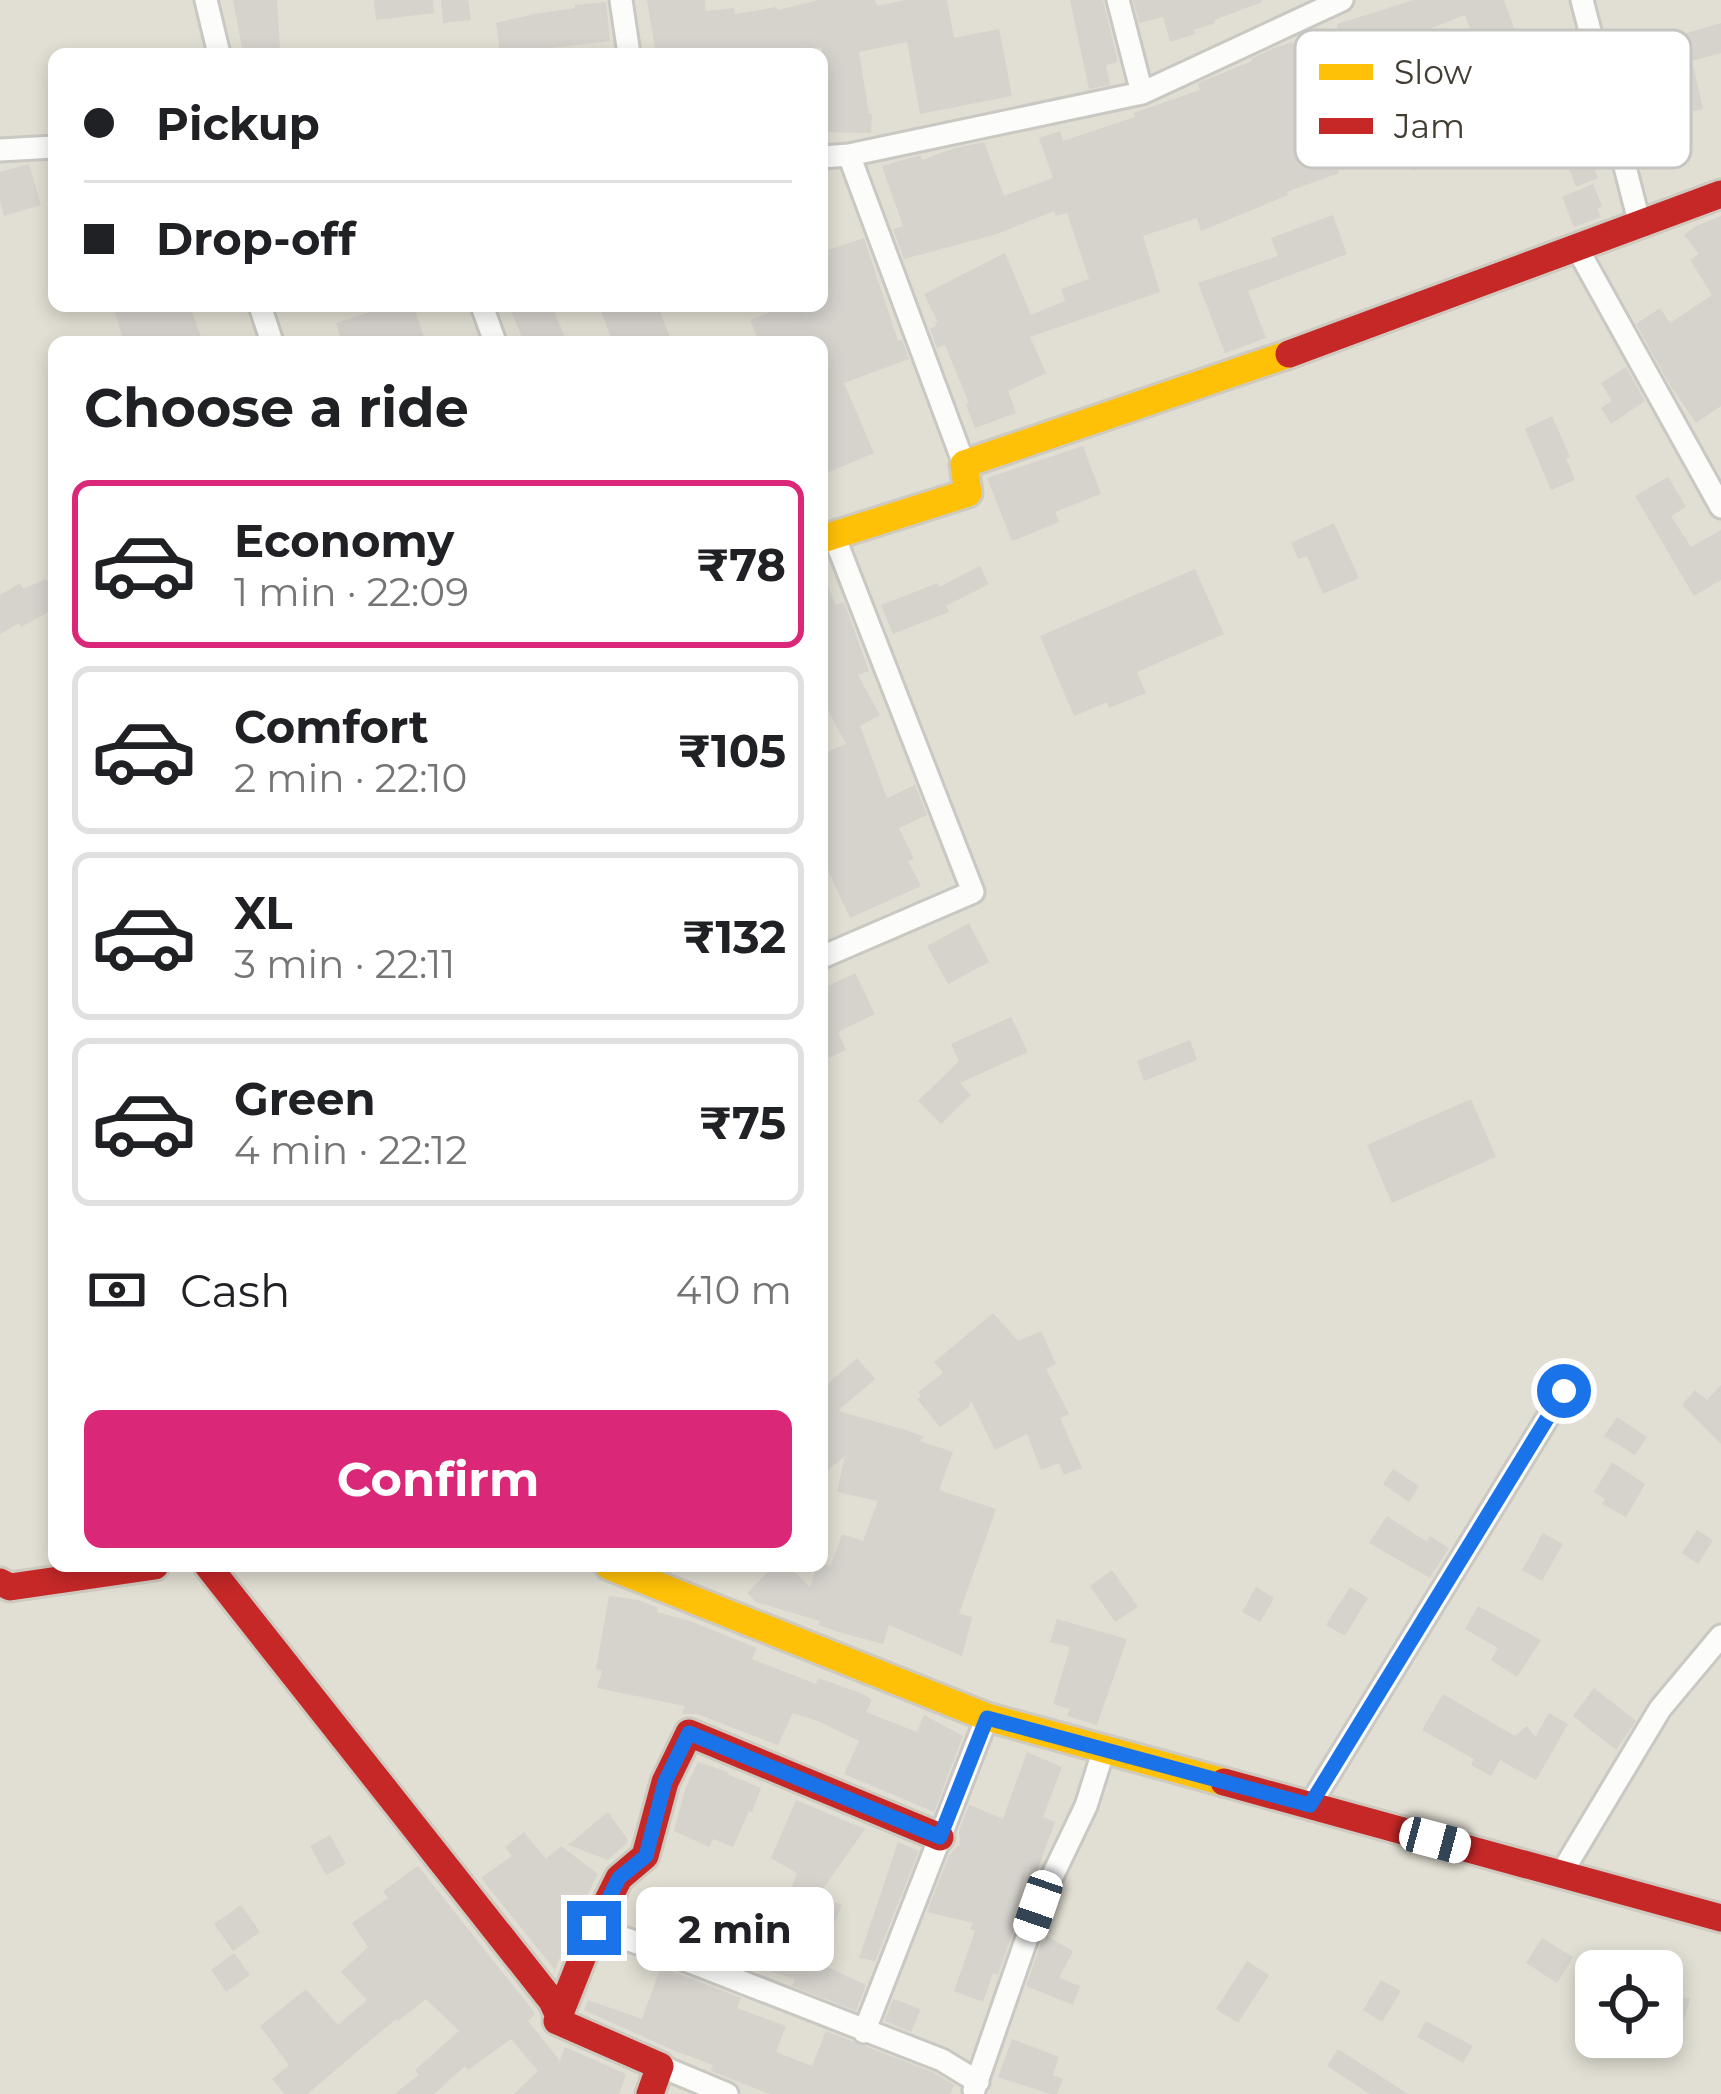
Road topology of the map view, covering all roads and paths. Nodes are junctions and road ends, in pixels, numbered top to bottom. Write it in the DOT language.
graph roads {
  1 [pos="206,0"];
  2 [pos="621,0"];
  3 [pos="1118,0"];
  4 [pos="1342,0"];
  5 [pos="1582,0"];
  6 [pos="1590,30"];
  7 [pos="218,48"];
  8 [pos="628,48"];
  9 [pos="1142,93"];
  10 [pos="48,147"];
  11 [pos="0,150"];
  12 [pos="849,155"];
  13 [pos="828,157"];
  14 [pos="1625,168"];
  15 [pos="1721,194"];
  16 [pos="1640,225"];
  17 [pos="1577,248"];
  18 [pos="964,464"];
  19 [pos="1721,508"];
  20 [pos="828,538"];
  21 [pos="828,954"];
  22 [pos="1564,1391"];
  23 [pos="113,1572"];
  24 [pos="213,1572"];
  25 [pos="624,1572"];
  26 [pos="0,1582"];
  27 [pos="1721,1636"];
  28 [pos="987,1718"];
  29 [pos="1104,1749"];
  30 [pos="1310,1805"];
  31 [pos="940,1837"];
  32 [pos="1561,1874"];
  33 [pos="1721,1918"];
  34 [pos="594,1928"];
  35 [pos="559,2016"];
  36 [pos="864,2032"];
  37 [pos="660,2066"];
  38 [pos="975,2088"];
  39 [pos="650,2094"];
  40 [pos="727,2094"];
  1 -- 7 [label="street"];
  2 -- 8 [label="street"];
  3 -- 9 [label="street"];
  4 -- 9 [label="street"];
  5 -- 6 [label="street"];
  9 -- 12 [label="street"];
  10 -- 11 [label="street"];
  12 -- 13 [label="street"];
  12 -- 18 [label="street"];
  14 -- 16 [label="street"];
  15 -- 16 [label="street"];
  16 -- 17 [label="street"];
  17 -- 18 [label="street"];
  17 -- 19 [label="street"];
  18 -- 20 [label="street"];
  20 -- 21 [label="street"];
  22 -- 30 [label="street"];
  23 -- 26 [label="street"];
  24 -- 35 [label="street"];
  25 -- 28 [label="street"];
  27 -- 32 [label="street"];
  28 -- 29 [label="street"];
  28 -- 31 [label="street"];
  29 -- 30 [label="street"];
  29 -- 38 [label="street"];
  30 -- 32 [label="street"];
  31 -- 34 [label="street"];
  31 -- 36 [label="street"];
  32 -- 33 [label="street"];
  34 -- 35 [label="street"];
  34 -- 36 [label="street"];
  35 -- 37 [label="street"];
  36 -- 38 [label="street"];
  37 -- 39 [label="street"];
  37 -- 40 [label="street"];
}
